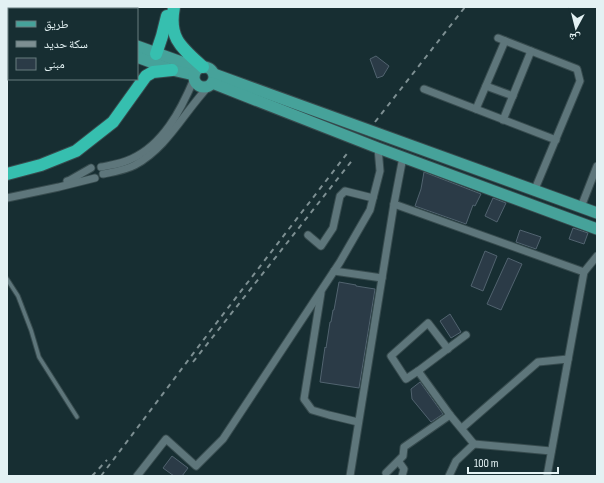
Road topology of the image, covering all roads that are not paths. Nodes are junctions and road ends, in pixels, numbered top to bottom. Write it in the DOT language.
graph roads {
  1 [pos="40,7"];
  2 [pos="168,7"];
  3 [pos="174,7"];
  4 [pos="44,8"];
  5 [pos="138,46"];
  6 [pos="531,51"];
  7 [pos="156,54"];
  8 [pos="138,57"];
  9 [pos="172,70"];
  10 [pos="197,72"];
  11 [pos="212,81"];
  12 [pos="486,86"];
  13 [pos="424,89"];
  14 [pos="513,96"];
  15 [pos="476,109"];
  16 [pos="503,120"];
  17 [pos="556,140"];
  18 [pos="378,148"];
  19 [pos="403,157"];
  20 [pos="597,166"];
  21 [pos="101,167"];
  22 [pos="91,168"];
  23 [pos="7,174"];
  24 [pos="103,174"];
  25 [pos="95,178"];
  26 [pos="535,189"];
  27 [pos="7,193"];
  28 [pos="7,198"];
  29 [pos="373,198"];
  30 [pos="394,204"];
  31 [pos="581,207"];
  32 [pos="597,212"];
  33 [pos="597,229"];
  34 [pos="308,235"];
  35 [pos="597,256"];
  36 [pos="334,271"];
  37 [pos="584,272"];
  38 [pos="382,278"];
  39 [pos="7,279"];
  40 [pos="321,290"];
  41 [pos="466,335"];
  42 [pos="448,349"];
  43 [pos="568,359"];
  44 [pos="418,371"];
  45 [pos="450,415"];
  46 [pos="77,417"];
  47 [pos="358,422"];
  48 [pos="462,428"];
  49 [pos="474,444"];
  50 [pos="551,451"];
  51 [pos="398,462"];
  52 [pos="386,473"];
  53 [pos="137,476"];
  54 [pos="350,476"];
  55 [pos="402,476"];
  56 [pos="449,476"];
  57 [pos="547,476"];
  1 -- 4 [label="main road, bridge"];
  2 -- 7 [label="highway"];
  3 -- 10 [label="highway"];
  5 -- 7 [label="main road"];
  6 -- 12 [label="street"];
  6 -- 14 [label="street"];
  6 -- 17 [label="street"];
  7 -- 10 [label="main road"];
  8 -- 9 [label="main road"];
  9 -- 10 [label="main road"];
  9 -- 23 [label="highway"];
  10 -- 11 [label="main road"];
  10 -- 11 [label="main road"];
  10 -- 21 [label="street"];
  11 -- 18 [label="main road"];
  11 -- 24 [label="street"];
  11 -- 26 [label="main road"];
  12 -- 14 [label="street"];
  12 -- 15 [label="street"];
  13 -- 15 [label="street"];
  14 -- 16 [label="street"];
  15 -- 16 [label="street"];
  16 -- 17 [label="street"];
  17 -- 26 [label="street"];
  18 -- 19 [label="main road"];
  18 -- 29 [label="street"];
  19 -- 30 [label="street"];
  19 -- 33 [label="main road"];
  20 -- 31 [label="street"];
  21 -- 22 [label="street"];
  21 -- 24 [label="street"];
  22 -- 25 [label="street"];
  22 -- 27 [label="street"];
  24 -- 25 [label="street"];
  25 -- 28 [label="street"];
  26 -- 31 [label="main road"];
  29 -- 34 [label="street"];
  29 -- 36 [label="street"];
  30 -- 37 [label="street"];
  30 -- 38 [label="street"];
  31 -- 32 [label="main road"];
  35 -- 37 [label="street"];
  36 -- 38 [label="street"];
  36 -- 40 [label="street"];
  37 -- 43 [label="street"];
  38 -- 47 [label="street"];
  39 -- 46 [label="lane"];
  40 -- 47 [label="street"];
  40 -- 53 [label="street"];
  41 -- 42 [label="street"];
  42 -- 44 [label="street"];
  42 -- 44 [label="street"];
  43 -- 48 [label="street"];
  43 -- 50 [label="street"];
  44 -- 45 [label="street"];
  45 -- 48 [label="street"];
  45 -- 51 [label="street"];
  47 -- 54 [label="street"];
  48 -- 49 [label="street"];
  49 -- 50 [label="street"];
  49 -- 56 [label="street"];
  50 -- 57 [label="street"];
  51 -- 52 [label="street"];
  51 -- 55 [label="street"];
}
